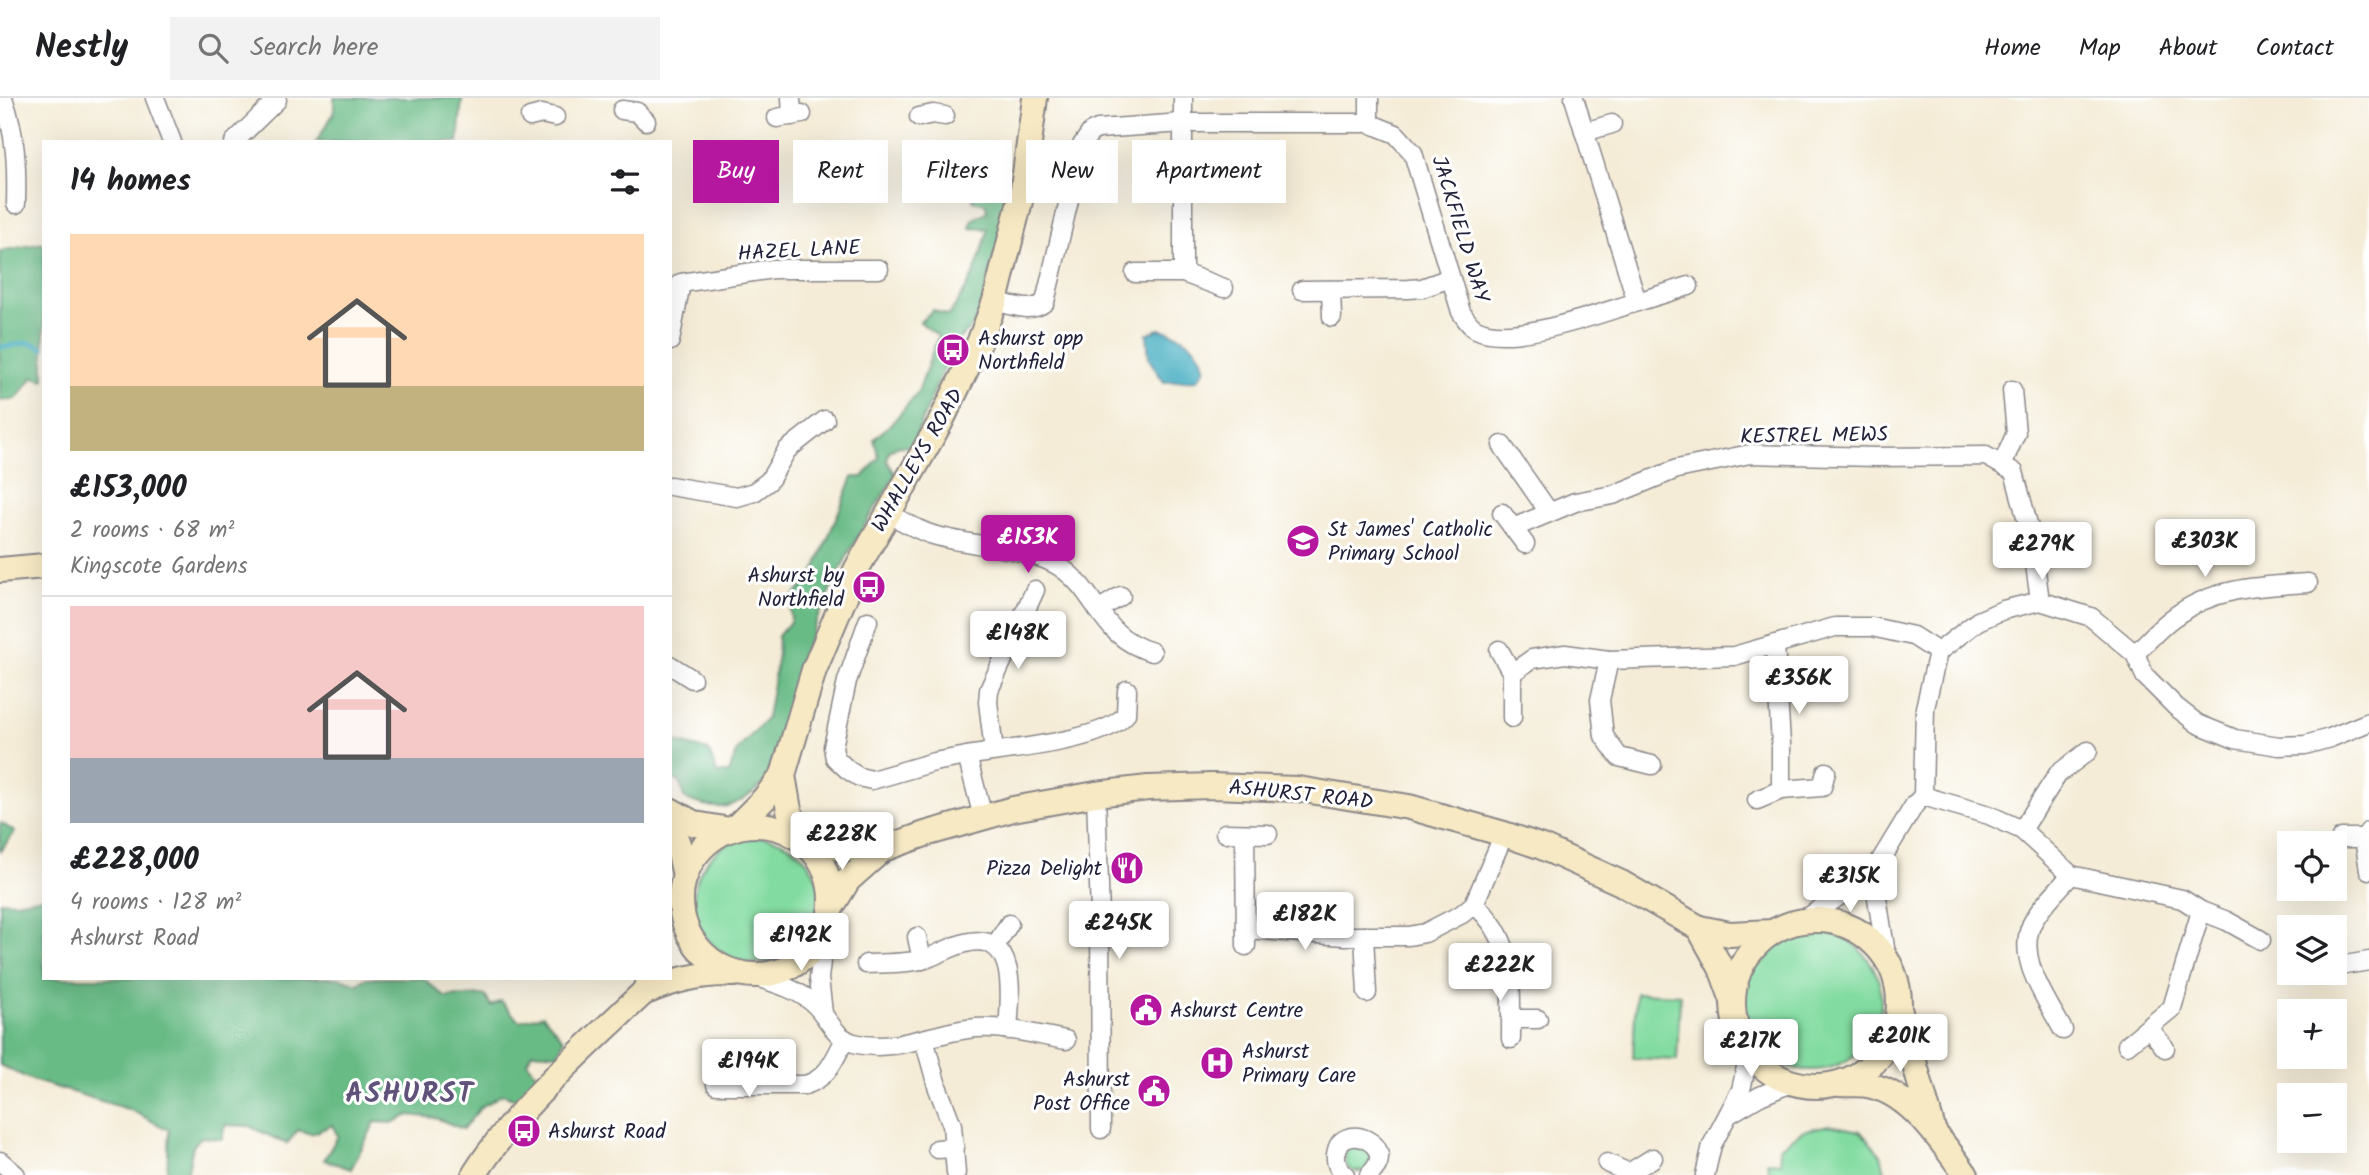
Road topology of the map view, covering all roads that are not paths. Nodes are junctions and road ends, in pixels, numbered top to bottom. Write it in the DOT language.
graph roads {
  1 [pos="3,98"];
  2 [pos="155,98"];
  3 [pos="1035,98"];
  4 [pos="1183,98"];
  5 [pos="1369,98"];
  6 [pos="1574,98"];
  7 [pos="277,100"];
  8 [pos="1183,123"];
  9 [pos="1369,123"];
  10 [pos="1612,124"];
  11 [pos="1584,132"];
  12 [pos="171,140"];
  13 [pos="236,140"];
  14 [pos="16,204"];
  15 [pos="879,269"];
  16 [pos="1135,273"];
  17 [pos="1183,273"];
  18 [pos="675,276"];
  19 [pos="1450,278"];
  20 [pos="1689,286"];
  21 [pos="1224,288"];
  22 [pos="1302,290"];
  23 [pos="1331,290"];
  24 [pos="995,301"];
  25 [pos="1637,302"];
  26 [pos="672,315"];
  27 [pos="1332,317"];
  28 [pos="2012,390"];
  29 [pos="825,420"];
  30 [pos="1502,445"];
  31 [pos="2002,465"];
  32 [pos="672,486"];
  33 [pos="1549,512"];
  34 [pos="887,513"];
  35 [pos="1502,513"];
  36 [pos="1513,528"];
  37 [pos="1525,544"];
  38 [pos="42,566"];
  39 [pos="0,569"];
  40 [pos="2308,583"];
  41 [pos="1035,590"];
  42 [pos="1121,596"];
  43 [pos="2040,601"];
  44 [pos="1098,610"];
  45 [pos="868,621"];
  46 [pos="1775,644"];
  47 [pos="1499,650"];
  48 [pos="1153,652"];
  49 [pos="1938,652"];
  50 [pos="2135,654"];
  51 [pos="1609,660"];
  52 [pos="672,666"];
  53 [pos="1512,673"];
  54 [pos="692,679"];
  55 [pos="1127,690"];
  56 [pos="1512,719"];
  57 [pos="2369,722"];
  58 [pos="994,751"];
  59 [pos="2088,751"];
  60 [pos="967,756"];
  61 [pos="1652,765"];
  62 [pos="1826,772"];
  63 [pos="783,775"];
  64 [pos="1782,790"];
  65 [pos="1096,794"];
  66 [pos="1923,796"];
  67 [pos="1757,800"];
  68 [pos="672,811"];
  69 [pos="983,817"];
  70 [pos="672,828"];
  71 [pos="732,829"];
  72 [pos="2022,830"];
  73 [pos="1225,833"];
  74 [pos="1245,834"];
  75 [pos="1268,834"];
  76 [pos="1504,834"];
  77 [pos="2366,835"];
  78 [pos="2347,837"];
  79 [pos="803,841"];
  80 [pos="883,849"];
  81 [pos="2369,870"];
  82 [pos="1873,873"];
  83 [pos="2071,875"];
  84 [pos="684,879"];
  85 [pos="1474,904"];
  86 [pos="2201,911"];
  87 [pos="672,912"];
  88 [pos="828,919"];
  89 [pos="1804,920"];
  90 [pos="1009,924"];
  91 [pos="1691,924"];
  92 [pos="1772,932"];
  93 [pos="1364,936"];
  94 [pos="917,937"];
  95 [pos="2261,940"];
  96 [pos="995,946"];
  97 [pos="922,960"];
  98 [pos="1887,960"];
  99 [pos="2369,961"];
  100 [pos="866,964"];
  101 [pos="2347,965"];
  102 [pos="746,974"];
  103 [pos="671,980"];
  104 [pos="672,980"];
  105 [pos="648,986"];
  106 [pos="1367,993"];
  107 [pos="1732,998"];
  108 [pos="1899,1008"];
  109 [pos="823,1014"];
  110 [pos="1511,1019"];
  111 [pos="1538,1019"];
  112 [pos="2149,1028"];
  113 [pos="1008,1030"];
  114 [pos="2063,1030"];
  115 [pos="845,1039"];
  116 [pos="924,1039"];
  117 [pos="1511,1039"];
  118 [pos="1066,1040"];
  119 [pos="2127,1045"];
  120 [pos="2165,1048"];
  121 [pos="1749,1054"];
  122 [pos="737,1066"];
  123 [pos="1791,1083"];
  124 [pos="1835,1084"];
  125 [pos="716,1085"];
  126 [pos="736,1085"];
  127 [pos="1731,1113"];
  128 [pos="1101,1129"];
  129 [pos="1934,1132"];
  130 [pos="955,1148"];
  131 [pos="937,1149"];
  132 [pos="1653,1158"];
  133 [pos="0,1161"];
  134 [pos="1607,1163"];
  135 [pos="956,1173"];
  136 [pos="1377,1174"];
  137 [pos="1629,1174"];
  138 [pos="16,1175"];
  139 [pos="474,1175"];
  140 [pos="1345,1175"];
  141 [pos="1705,1175"];
  142 [pos="1966,1175"];
  1 -- 14 [label="street"];
  2 -- 12 [label="street"];
  3 -- 24 [label="street, WHALLEYS ROAD"];
  4 -- 8 [label="street"];
  5 -- 9 [label="street"];
  6 -- 11 [label="street"];
  7 -- 13 [label="street"];
  8 -- 9 [label="street, JACKFIELD WAY"];
  8 -- 17 [label="street"];
  8 -- 24 [label="street, JACKFIELD WAY"];
  9 -- 19 [label="street, JACKFIELD WAY"];
  10 -- 11 [label="street"];
  11 -- 25 [label="street"];
  15 -- 18 [label="street, HAZEL LANE"];
  16 -- 17 [label="street"];
  17 -- 21 [label="street"];
  18 -- 26 [label="street, HAZEL LANE"];
  19 -- 23 [label="street"];
  19 -- 25 [label="street, JACKFIELD WAY"];
  20 -- 25 [label="street, JACKFIELD WAY"];
  22 -- 23 [label="street"];
  23 -- 27 [label="street"];
  24 -- 34 [label="street, WHALLEYS ROAD"];
  28 -- 31 [label="street"];
  29 -- 32 [label="street"];
  30 -- 33 [label="street"];
  31 -- 33 [label="street, KESTREL MEWS"];
  31 -- 43 [label="street"];
  33 -- 36 [label="street, KESTREL MEWS"];
  34 -- 44 [label="street"];
  34 -- 63 [label="street, WHALLEYS ROAD"];
  35 -- 36 [label="street"];
  36 -- 37 [label="street"];
  38 -- 39 [label="street"];
  40 -- 50 [label="street"];
  41 -- 58 [label="street"];
  42 -- 44 [label="street"];
  43 -- 49 [label="street"];
  43 -- 50 [label="street"];
  44 -- 48 [label="street"];
  45 -- 60 [label="street"];
  46 -- 49 [label="street"];
  46 -- 51 [label="street"];
  46 -- 64 [label="street"];
  47 -- 53 [label="street"];
  49 -- 66 [label="street"];
  50 -- 57 [label="street"];
  51 -- 53 [label="street"];
  51 -- 61 [label="street"];
  52 -- 54 [label="street"];
  53 -- 56 [label="street"];
  55 -- 58 [label="street"];
  58 -- 60 [label="street"];
  59 -- 72 [label="street"];
  60 -- 69 [label="street"];
  62 -- 64 [label="street"];
  63 -- 71 [label="street, WHALLEYS ROAD"];
  63 -- 79 [label="street, WHALLEYS ROAD"];
  64 -- 67 [label="street"];
  65 -- 69 [label="street, ASHURST ROAD"];
  65 -- 76 [label="street, ASHURST ROAD"];
  65 -- 128 [label="street"];
  66 -- 72 [label="street"];
  66 -- 82 [label="street"];
  68 -- 71 [label="street"];
  69 -- 80 [label="street, ASHURST ROAD"];
  70 -- 84 [label="street"];
  71 -- 79 [label="street"];
  71 -- 84 [label="street"];
  72 -- 83 [label="street"];
  73 -- 74 [label="street"];
  74 -- 75 [label="street"];
  74 -- 93 [label="street"];
  76 -- 85 [label="street"];
  76 -- 91 [label="street, ASHURST ROAD"];
  77 -- 78 [label="street"];
  77 -- 81 [label="street"];
  79 -- 80 [label="street, ASHURST ROAD"];
  79 -- 88 [label="street"];
  80 -- 88 [label="street, ASHURST ROAD"];
  82 -- 89 [label="street"];
  82 -- 98 [label="street"];
  83 -- 86 [label="street"];
  83 -- 114 [label="street"];
  84 -- 87 [label="street"];
  84 -- 102 [label="street"];
  85 -- 93 [label="street"];
  85 -- 110 [label="street"];
  86 -- 95 [label="street"];
  86 -- 112 [label="street"];
  88 -- 102 [label="street"];
  88 -- 109 [label="street"];
  89 -- 92 [label="street"];
  89 -- 98 [label="street"];
  90 -- 96 [label="street"];
  91 -- 92 [label="street, ASHURST ROAD"];
  91 -- 107 [label="street, ASHURST ROAD"];
  92 -- 107 [label="street"];
  93 -- 106 [label="street"];
  94 -- 97 [label="street"];
  96 -- 97 [label="street"];
  96 -- 113 [label="street"];
  97 -- 100 [label="street"];
  98 -- 108 [label="street"];
  99 -- 101 [label="street"];
  102 -- 104 [label="street"];
  102 -- 109 [label="street"];
  103 -- 105 [label="street"];
  105 -- 139 [label="street"];
  107 -- 121 [label="street"];
  108 -- 124 [label="street"];
  108 -- 129 [label="street"];
  109 -- 115 [label="street"];
  110 -- 111 [label="street"];
  110 -- 117 [label="street"];
  112 -- 119 [label="street"];
  112 -- 120 [label="street"];
  113 -- 116 [label="street"];
  113 -- 118 [label="street"];
  115 -- 116 [label="street"];
  115 -- 126 [label="street"];
  116 -- 130 [label="street"];
  121 -- 123 [label="street"];
  121 -- 127 [label="street"];
  122 -- 126 [label="street"];
  123 -- 124 [label="street"];
  123 -- 127 [label="street"];
  124 -- 129 [label="street"];
  125 -- 126 [label="street"];
  127 -- 141 [label="street"];
  129 -- 142 [label="street"];
  130 -- 131 [label="street"];
  130 -- 135 [label="street"];
  132 -- 137 [label="street"];
  133 -- 138 [label="street"];
  134 -- 137 [label="street"];
  136 -- 140 [label="street"];
}
